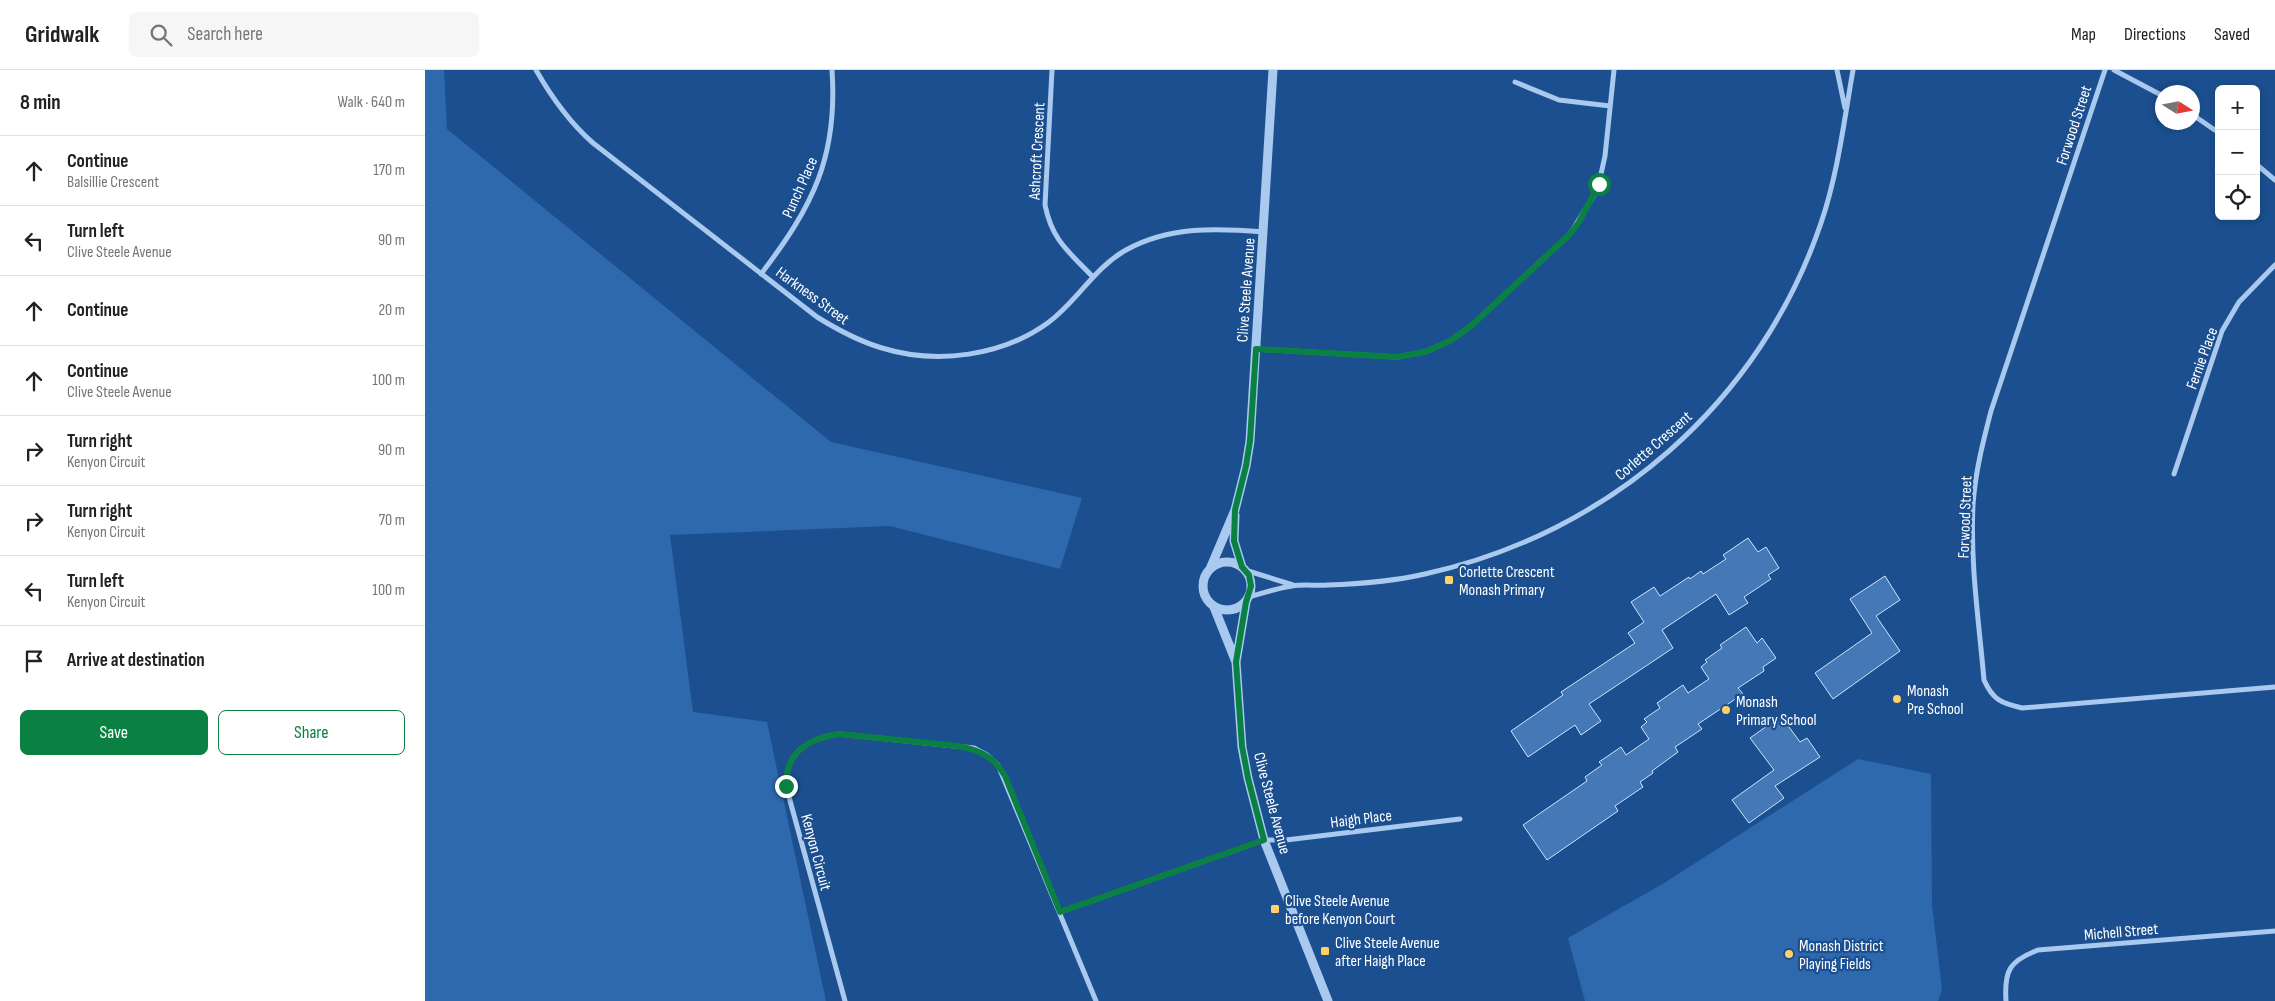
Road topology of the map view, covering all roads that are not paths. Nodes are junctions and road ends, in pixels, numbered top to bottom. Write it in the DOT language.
graph roads {
  1 [pos="536,70"];
  2 [pos="832,70"];
  3 [pos="1052,70"];
  4 [pos="1273,70"];
  5 [pos="1614,70"];
  6 [pos="1837,70"];
  7 [pos="1853,70"];
  8 [pos="2105,70"];
  9 [pos="2114,70"];
  10 [pos="1515,82"];
  11 [pos="2155,92"];
  12 [pos="1610,106"];
  13 [pos="1846,111"];
  14 [pos="2200,120"];
  15 [pos="2215,130"];
  16 [pos="2260,167"];
  17 [pos="2275,171"];
  18 [pos="2269,175"];
  19 [pos="2275,180"];
  20 [pos="1264,232"];
  21 [pos="2275,265"];
  22 [pos="761,274"];
  23 [pos="1092,276"];
  24 [pos="1256,349"];
  25 [pos="2173,474"];
  26 [pos="1235,510"];
  27 [pos="1210,569"];
  28 [pos="1244,569"];
  29 [pos="1294,586"];
  30 [pos="1247,599"];
  31 [pos="1214,607"];
  32 [pos="1236,662"];
  33 [pos="2275,687"];
  34 [pos="1460,819"];
  35 [pos="1264,840"];
  36 [pos="1060,912"];
  37 [pos="2275,931"];
  38 [pos="845,1001"];
  39 [pos="1096,1001"];
  40 [pos="1328,1001"];
  41 [pos="2006,1001"];
  1 -- 22 [label="street, Harkness Street"];
  2 -- 22 [label="street, Punch Place"];
  3 -- 23 [label="street, Ashcroft Crescent"];
  4 -- 20 [label="street, Clive Steele Avenue"];
  5 -- 12 [label="street"];
  6 -- 13 [label="street, Corlette Crescent"];
  7 -- 13 [label="street, Corlette Crescent"];
  8 -- 33 [label="street, Forwood Street"];
  9 -- 11 [label="street"];
  10 -- 12 [label="street"];
  12 -- 24 [label="street"];
  13 -- 29 [label="street, Corlette Crescent"];
  14 -- 15 [label="street"];
  16 -- 18 [label="street"];
  17 -- 18 [label="street"];
  18 -- 19 [label="street"];
  20 -- 23 [label="street, Harkness Street"];
  20 -- 24 [label="street, Clive Steele Avenue"];
  21 -- 25 [label="street, Fernie Place"];
  22 -- 23 [label="street, Harkness Street"];
  24 -- 26 [label="street, Clive Steele Avenue"];
  26 -- 27 [label="street, Clive Steele Avenue"];
  26 -- 28 [label="street, Clive Steele Avenue"];
  27 -- 28 [label="street"];
  27 -- 31 [label="street"];
  28 -- 29 [label="street, Corlette Crescent"];
  28 -- 30 [label="street"];
  29 -- 30 [label="street, Corlette Crescent"];
  30 -- 31 [label="street"];
  30 -- 32 [label="street, Clive Steele Avenue"];
  31 -- 32 [label="street, Clive Steele Avenue"];
  32 -- 35 [label="street, Clive Steele Avenue"];
  34 -- 35 [label="street, Haigh Place"];
  35 -- 36 [label="street"];
  35 -- 40 [label="street, Clive Steele Avenue"];
  36 -- 38 [label="street, Kenyon Circuit"];
  36 -- 39 [label="street, Kenyon Circuit"];
  37 -- 41 [label="street, Michell Street"];
}
